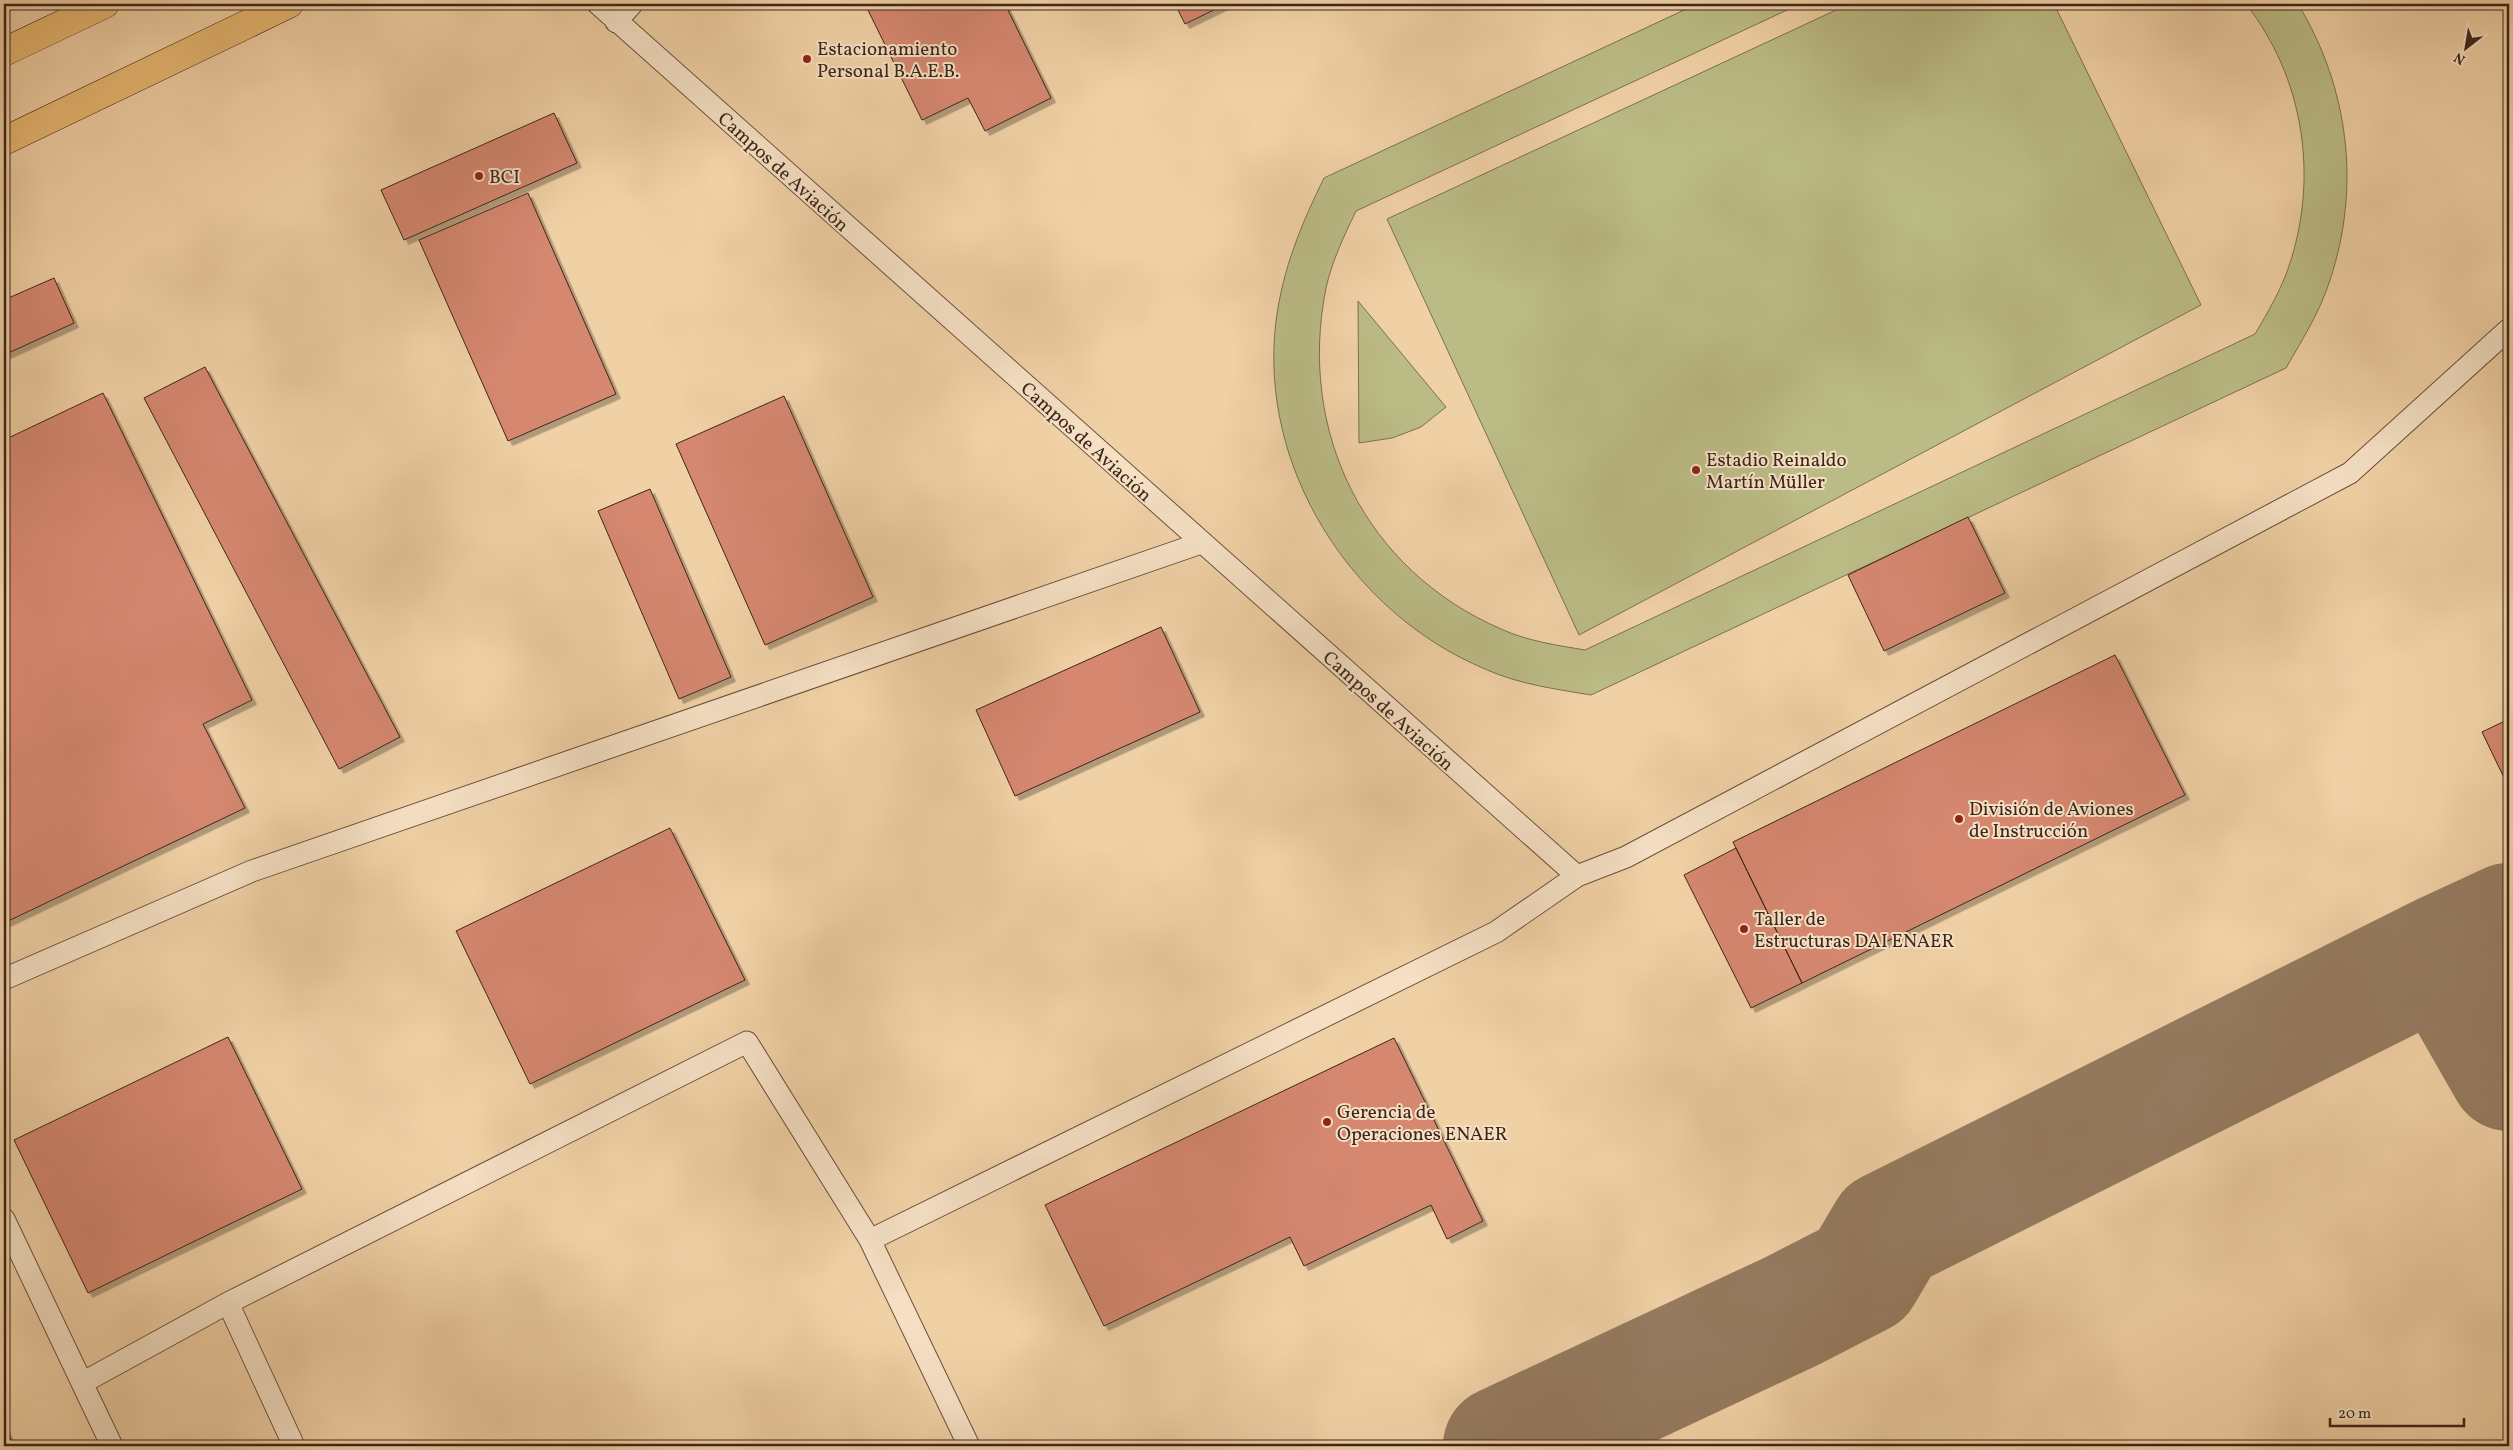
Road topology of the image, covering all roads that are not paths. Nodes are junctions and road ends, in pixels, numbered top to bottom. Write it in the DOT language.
graph roads {
  1 [pos="105,4"];
  2 [pos="290,4"];
  3 [pos="598,4"];
  4 [pos="632,4"];
  5 [pos="616,22"];
  6 [pos="4,52"];
  7 [pos="4,141"];
  8 [pos="2509,329"];
  9 [pos="1201,543"];
  10 [pos="1577,876"];
  11 [pos="4,979"];
  12 [pos="4,1218"];
  13 [pos="870,1240"];
  14 [pos="228,1303"];
  15 [pos="82,1383"];
  16 [pos="112,1446"];
  17 [pos="294,1446"];
  18 [pos="970,1446"];
  1 -- 6 [label="main road"];
  2 -- 7 [label="main road"];
  3 -- 5 [label="lane, Campos de Aviación"];
  4 -- 5 [label="lane"];
  5 -- 9 [label="lane, Campos de Aviación"];
  8 -- 10 [label="lane"];
  9 -- 10 [label="lane, Campos de Aviación"];
  9 -- 11 [label="lane"];
  10 -- 13 [label="lane"];
  12 -- 15 [label="lane"];
  13 -- 14 [label="lane"];
  13 -- 18 [label="lane"];
  14 -- 15 [label="lane"];
  14 -- 17 [label="lane"];
  15 -- 16 [label="lane"];
}
